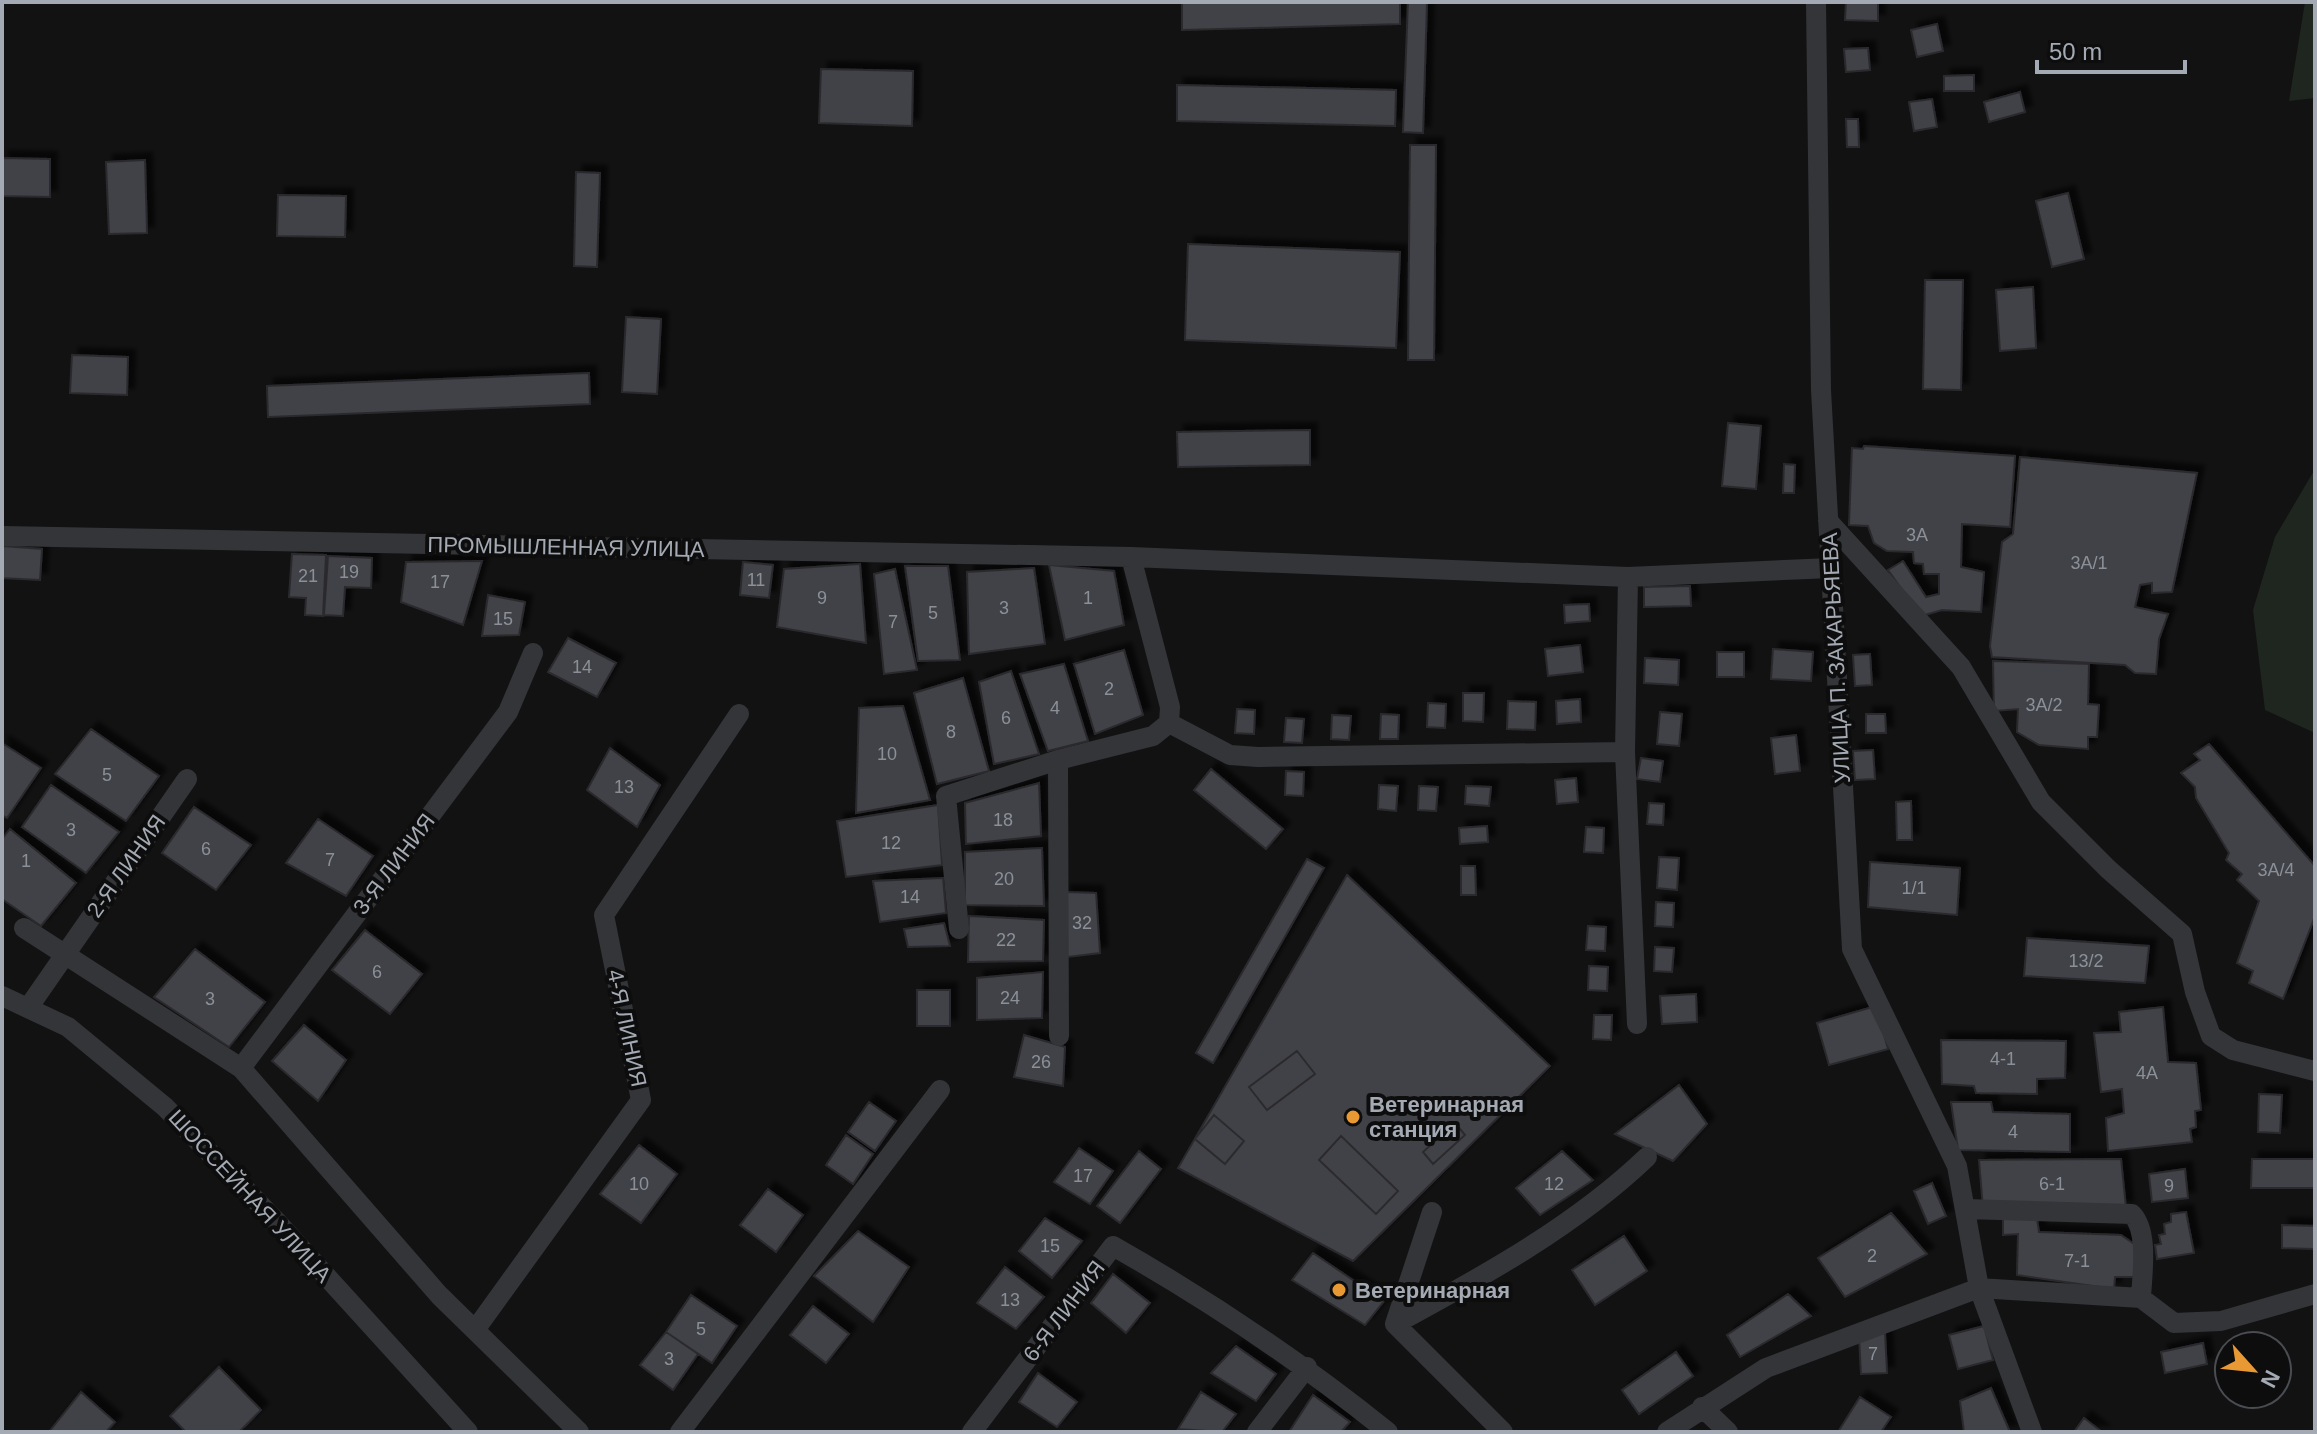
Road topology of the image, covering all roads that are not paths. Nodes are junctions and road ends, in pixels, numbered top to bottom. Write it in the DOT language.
graph roads {
  1 [pos="1816,2"];
  2 [pos="1828,521"];
  3 [pos="2,536"];
  4 [pos="1131,557"];
  5 [pos="1831,568"];
  6 [pos="1628,577"];
  7 [pos="533,653"];
  8 [pos="739,714"];
  9 [pos="1169,723"];
  10 [pos="1625,752"];
  11 [pos="1058,760"];
  12 [pos="187,779"];
  13 [pos="24,928"];
  14 [pos="959,929"];
  15 [pos="66,953"];
  16 [pos="2,996"];
  17 [pos="28,1008"];
  18 [pos="1637,1024"];
  19 [pos="1059,1036"];
  20 [pos="241,1068"];
  21 [pos="2315,1071"];
  22 [pos="940,1090"];
  23 [pos="1647,1157"];
  24 [pos="1965,1209"];
  25 [pos="1432,1212"];
  26 [pos="1979,1288"];
  27 [pos="2315,1294"];
  28 [pos="2141,1298"];
  29 [pos="1395,1324"];
  30 [pos="475,1330"];
  31 [pos="1307,1367"];
  32 [pos="1702,1407"];
  33 [pos="468,1432"];
  34 [pos="579,1432"];
  35 [pos="680,1432"];
  36 [pos="972,1432"];
  37 [pos="1257,1432"];
  38 [pos="1388,1432"];
  39 [pos="1503,1432"];
  40 [pos="1667,1432"];
  41 [pos="1728,1432"];
  42 [pos="2032,1432"];
  1 -- 2 [label="street, УЛИЦА П. ЗАКАРЬЯЕВА"];
  2 -- 5 [label="street, УЛИЦА П. ЗАКАРЬЯЕВА"];
  2 -- 21 [label="street"];
  3 -- 4 [label="street, ПРОМЫШЛЕННАЯ УЛИЦА"];
  4 -- 6 [label="street, ПРОМЫШЛЕННАЯ УЛИЦА"];
  4 -- 9 [label="street"];
  5 -- 6 [label="street, ПРОМЫШЛЕННАЯ УЛИЦА"];
  5 -- 24 [label="street, УЛИЦА П. ЗАКАРЬЯЕВА"];
  6 -- 10 [label="street"];
  7 -- 20 [label="street, 3-Я ЛИНИЯ"];
  8 -- 30 [label="street, 4-Я ЛИНИЯ"];
  9 -- 10 [label="street"];
  9 -- 11 [label="street"];
  10 -- 18 [label="street"];
  11 -- 14 [label="street"];
  11 -- 19 [label="street"];
  12 -- 15 [label="street, 2-Я ЛИНИЯ"];
  13 -- 15 [label="street"];
  15 -- 17 [label="street, 2-Я ЛИНИЯ"];
  15 -- 20 [label="street"];
  16 -- 17 [label="street, ШОССЕЙНАЯ УЛИЦА"];
  17 -- 33 [label="street, ШОССЕЙНАЯ УЛИЦА"];
  20 -- 30 [label="street"];
  22 -- 35 [label="street"];
  23 -- 29 [label="street"];
  24 -- 26 [label="street, УЛИЦА П. ЗАКАРЬЯЕВА"];
  24 -- 28 [label="street"];
  25 -- 29 [label="street"];
  26 -- 28 [label="street"];
  26 -- 32 [label="street"];
  26 -- 42 [label="street, УЛИЦА П. ЗАКАРЬЯЕВА"];
  27 -- 28 [label="street"];
  29 -- 39 [label="street"];
  30 -- 34 [label="street"];
  31 -- 36 [label="street, 6-Я ЛИНИЯ"];
  31 -- 37 [label="street"];
  31 -- 38 [label="street"];
  32 -- 40 [label="street"];
  32 -- 41 [label="street"];
}
